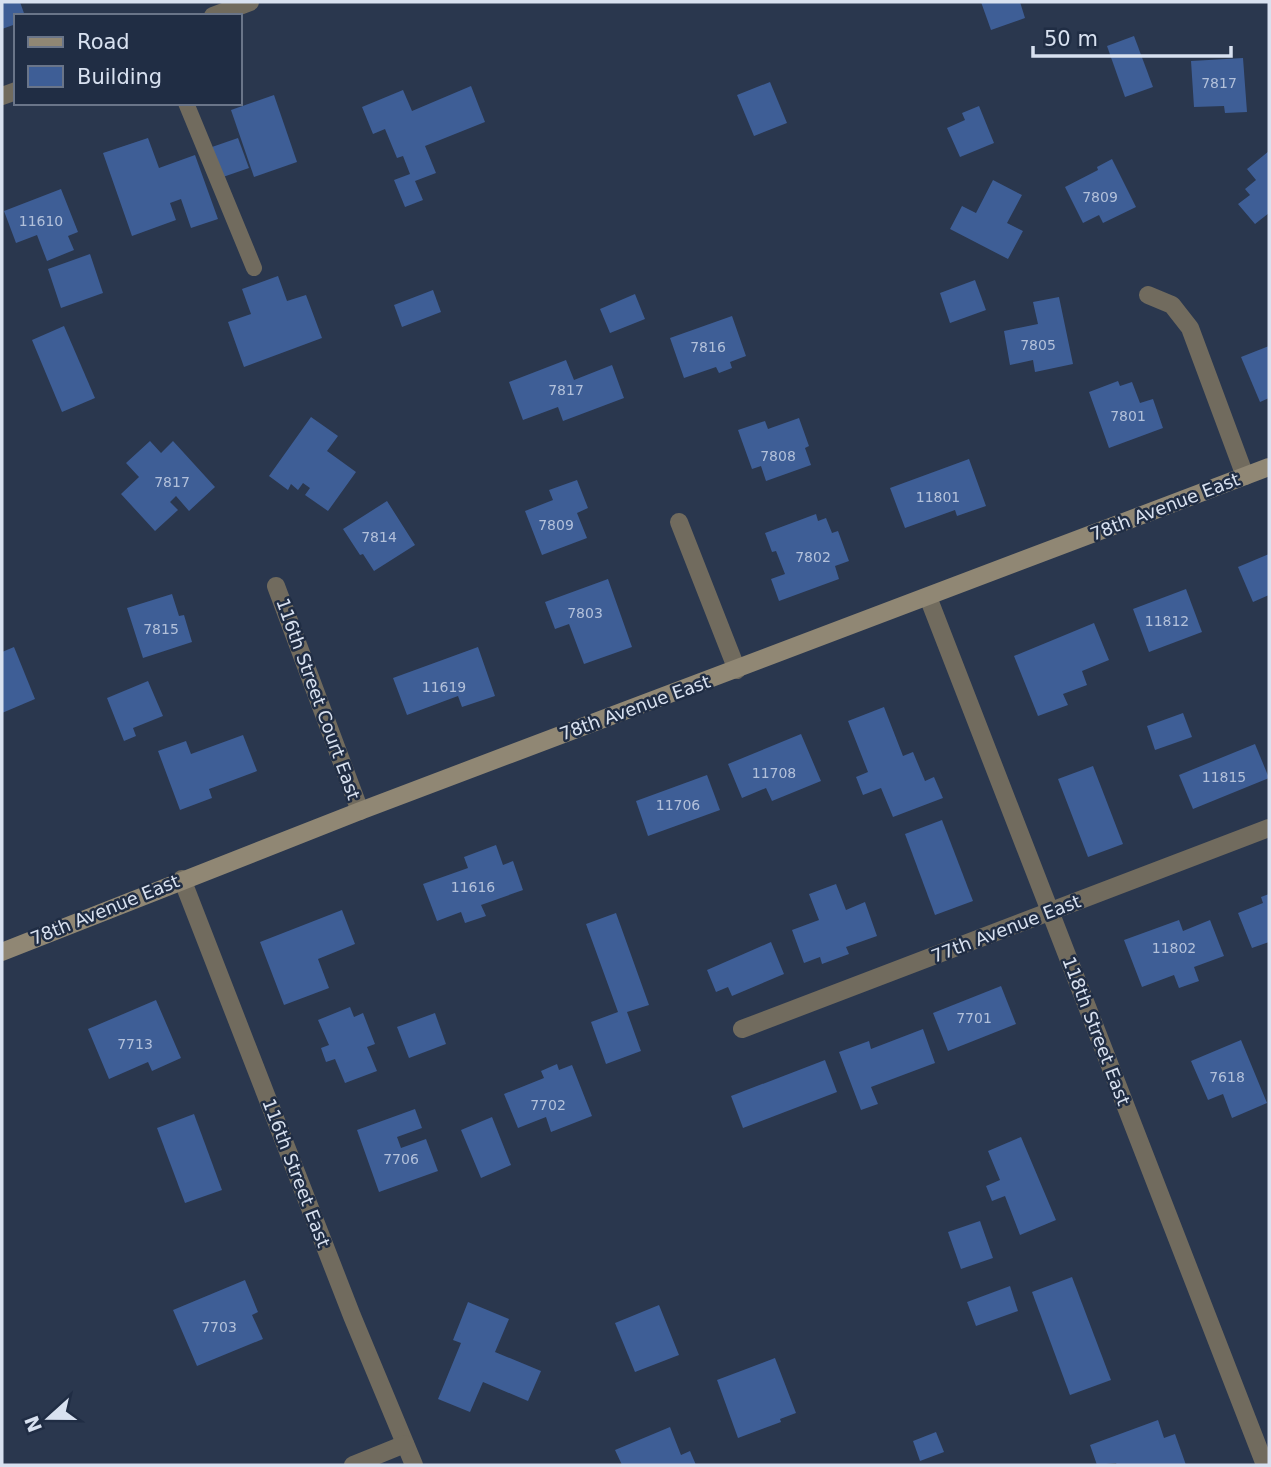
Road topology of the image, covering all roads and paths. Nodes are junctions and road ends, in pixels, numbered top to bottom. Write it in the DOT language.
graph roads {
  1 [pos="250,2"];
  2 [pos="218,14"];
  3 [pos="187,105"];
  4 [pos="254,268"];
  5 [pos="1148,295"];
  6 [pos="1269,467"];
  7 [pos="1245,476"];
  8 [pos="679,522"];
  9 [pos="276,586"];
  10 [pos="928,597"];
  11 [pos="737,670"];
  12 [pos="360,811"];
  13 [pos="1269,828"];
  14 [pos="182,879"];
  15 [pos="1050,912"];
  16 [pos="2,952"];
  17 [pos="742,1029"];
  18 [pos="405,1444"];
  19 [pos="354,1465"];
  20 [pos="414,1465"];
  21 [pos="1265,1465"];
  1 -- 2 [label="street"];
  3 -- 4 [label="lane"];
  5 -- 7 [label="street"];
  6 -- 7 [label="street, 78th Avenue East"];
  7 -- 10 [label="street, 78th Avenue East"];
  8 -- 11 [label="street"];
  9 -- 12 [label="street, 116th Street Court East"];
  10 -- 11 [label="street, 78th Avenue East"];
  10 -- 15 [label="street, 118th Street East"];
  11 -- 12 [label="street, 78th Avenue East"];
  12 -- 14 [label="street, 78th Avenue East"];
  13 -- 15 [label="street, 77th Avenue East"];
  14 -- 16 [label="street, 78th Avenue East"];
  14 -- 18 [label="street, 116th Street East"];
  15 -- 17 [label="street, 77th Avenue East"];
  15 -- 21 [label="street, 118th Street East"];
  18 -- 19 [label="street"];
  18 -- 20 [label="street, 116th Street East"];
}
